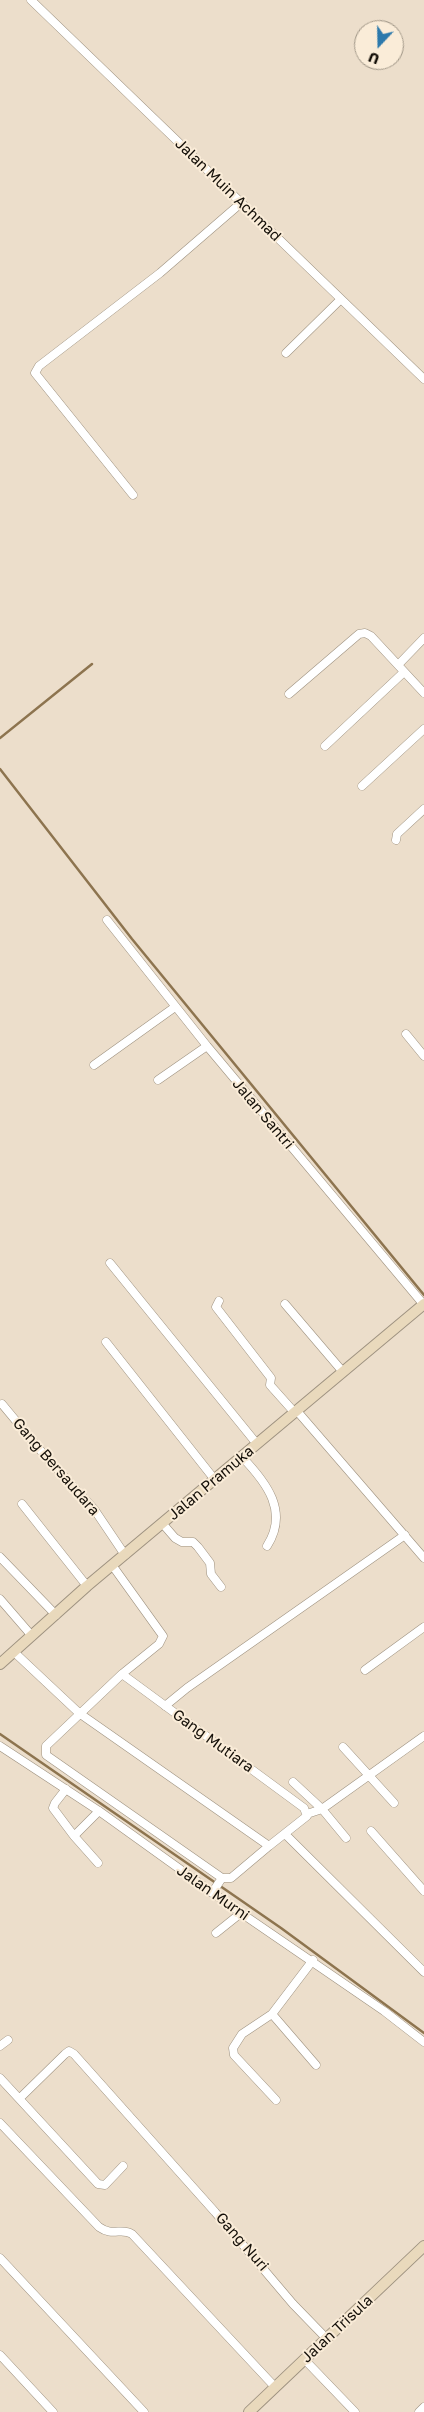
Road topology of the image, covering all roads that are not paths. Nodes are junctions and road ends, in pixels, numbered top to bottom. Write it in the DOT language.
graph roads {
  1 [pos="31,0"];
  2 [pos="241,203"];
  3 [pos="341,299"];
  4 [pos="286,353"];
  5 [pos="424,379"];
  6 [pos="133,495"];
  7 [pos="424,638"];
  8 [pos="398,665"];
  9 [pos="404,672"];
  10 [pos="424,693"];
  11 [pos="289,694"];
  12 [pos="424,729"];
  13 [pos="325,746"];
  14 [pos="362,786"];
  15 [pos="424,809"];
  16 [pos="396,840"];
  17 [pos="107,920"];
  18 [pos="175,1007"];
  19 [pos="406,1034"];
  20 [pos="206,1046"];
  21 [pos="424,1056"];
  22 [pos="94,1065"];
  23 [pos="158,1080"];
  24 [pos="110,1264"];
  25 [pos="219,1301"];
  26 [pos="285,1304"];
  27 [pos="424,1305"];
  28 [pos="106,1342"];
  29 [pos="344,1372"];
  30 [pos="2,1404"];
  31 [pos="296,1412"];
  32 [pos="257,1444"];
  33 [pos="242,1456"];
  34 [pos="215,1480"];
  35 [pos="22,1504"];
  36 [pos="162,1523"];
  37 [pos="405,1535"];
  38 [pos="267,1546"];
  39 [pos="125,1556"];
  40 [pos="0,1557"];
  41 [pos="424,1558"];
  42 [pos="112,1566"];
  43 [pos="87,1586"];
  44 [pos="221,1587"];
  45 [pos="0,1599"];
  46 [pos="56,1615"];
  47 [pos="424,1627"];
  48 [pos="32,1636"];
  49 [pos="14,1652"];
  50 [pos="0,1664"];
  51 [pos="365,1670"];
  52 [pos="122,1674"];
  53 [pos="165,1706"];
  54 [pos="79,1713"];
  55 [pos="424,1736"];
  56 [pos="0,1746"];
  57 [pos="343,1747"];
  58 [pos="369,1774"];
  59 [pos="294,1782"];
  60 [pos="66,1789"];
  61 [pos="394,1803"];
  62 [pos="322,1808"];
  63 [pos="99,1811"];
  64 [pos="307,1814"];
  65 [pos="371,1832"];
  66 [pos="285,1834"];
  67 [pos="74,1836"];
  68 [pos="346,1838"];
  69 [pos="269,1846"];
  70 [pos="98,1863"];
  71 [pos="217,1885"];
  72 [pos="424,1891"];
  73 [pos="241,1913"];
  74 [pos="216,1934"];
  75 [pos="313,1960"];
  76 [pos="424,1972"];
  77 [pos="272,2014"];
  78 [pos="8,2040"];
  79 [pos="424,2042"];
  80 [pos="0,2046"];
  81 [pos="316,2065"];
  82 [pos="0,2078"];
  83 [pos="20,2098"];
  84 [pos="276,2100"];
  85 [pos="0,2123"];
  86 [pos="123,2166"];
  87 [pos="424,2246"];
  88 [pos="0,2258"];
  89 [pos="327,2338"];
  90 [pos="0,2355"];
  91 [pos="304,2359"];
  92 [pos="275,2387"];
  93 [pos="424,2407"];
  94 [pos="53,2412"];
  95 [pos="144,2412"];
  96 [pos="249,2412"];
  97 [pos="355,2412"];
  98 [pos="419,2412"];
  1 -- 2 [label="street, Jalan Muin Achmad"];
  2 -- 3 [label="street, Jalan Muin Achmad"];
  2 -- 6 [label="street"];
  3 -- 4 [label="street"];
  3 -- 5 [label="street, Jalan Muin Achmad"];
  7 -- 8 [label="street"];
  8 -- 9 [label="street"];
  8 -- 11 [label="street"];
  9 -- 10 [label="street"];
  9 -- 13 [label="street"];
  12 -- 14 [label="street"];
  15 -- 16 [label="street"];
  17 -- 18 [label="street, Jalan Santri"];
  18 -- 20 [label="street, Jalan Santri"];
  18 -- 22 [label="street"];
  19 -- 21 [label="street"];
  20 -- 23 [label="street"];
  20 -- 27 [label="street, Jalan Santri"];
  24 -- 32 [label="street"];
  25 -- 31 [label="street"];
  26 -- 29 [label="street"];
  27 -- 29 [label="street, Jalan Pramuka"];
  28 -- 34 [label="street"];
  29 -- 31 [label="street, Jalan Pramuka"];
  30 -- 39 [label="street, Gang Bersaudara"];
  31 -- 32 [label="street, Jalan Pramuka"];
  31 -- 37 [label="street"];
  32 -- 33 [label="street, Jalan Pramuka"];
  33 -- 34 [label="street, Jalan Pramuka"];
  33 -- 38 [label="street"];
  34 -- 36 [label="street, Jalan Pramuka"];
  35 -- 43 [label="street"];
  36 -- 39 [label="street, Jalan Pramuka"];
  36 -- 44 [label="street"];
  37 -- 41 [label="street"];
  37 -- 53 [label="street"];
  39 -- 42 [label="street, Jalan Pramuka"];
  40 -- 46 [label="street"];
  42 -- 43 [label="street, Jalan Pramuka"];
  42 -- 52 [label="street"];
  43 -- 46 [label="street, Jalan Pramuka"];
  45 -- 48 [label="street"];
  46 -- 48 [label="street, Jalan Pramuka"];
  47 -- 51 [label="street"];
  48 -- 49 [label="street, Jalan Pramuka"];
  49 -- 50 [label="street, Jalan Pramuka"];
  49 -- 54 [label="street"];
  52 -- 53 [label="street, Gang Mutiara"];
  52 -- 54 [label="street"];
  53 -- 64 [label="street, Gang Mutiara"];
  54 -- 69 [label="street"];
  54 -- 71 [label="street"];
  55 -- 58 [label="street"];
  56 -- 60 [label="street, Jalan Murni"];
  57 -- 58 [label="street"];
  58 -- 61 [label="street"];
  58 -- 62 [label="street"];
  59 -- 62 [label="street"];
  60 -- 63 [label="street, Jalan Murni"];
  60 -- 67 [label="street"];
  62 -- 64 [label="street"];
  62 -- 68 [label="street"];
  63 -- 67 [label="street"];
  63 -- 71 [label="street, Jalan Murni"];
  64 -- 66 [label="street"];
  65 -- 72 [label="street"];
  66 -- 69 [label="street"];
  66 -- 76 [label="street"];
  67 -- 70 [label="street"];
  69 -- 71 [label="street"];
  71 -- 73 [label="street, Jalan Murni"];
  73 -- 74 [label="street"];
  73 -- 75 [label="street, Jalan Murni"];
  75 -- 77 [label="street"];
  75 -- 79 [label="street, Jalan Murni"];
  77 -- 81 [label="street"];
  77 -- 84 [label="street"];
  78 -- 80 [label="street"];
  82 -- 83 [label="street"];
  83 -- 86 [label="street"];
  83 -- 89 [label="street, Gang Nuri"];
  85 -- 92 [label="street"];
  87 -- 89 [label="street, Jalan Trisula"];
  88 -- 95 [label="street"];
  89 -- 91 [label="street, Jalan Trisula"];
  90 -- 94 [label="street"];
  91 -- 92 [label="street, Jalan Trisula"];
  91 -- 97 [label="street"];
  92 -- 96 [label="street, Jalan Trisula"];
  93 -- 98 [label="street"];
}
